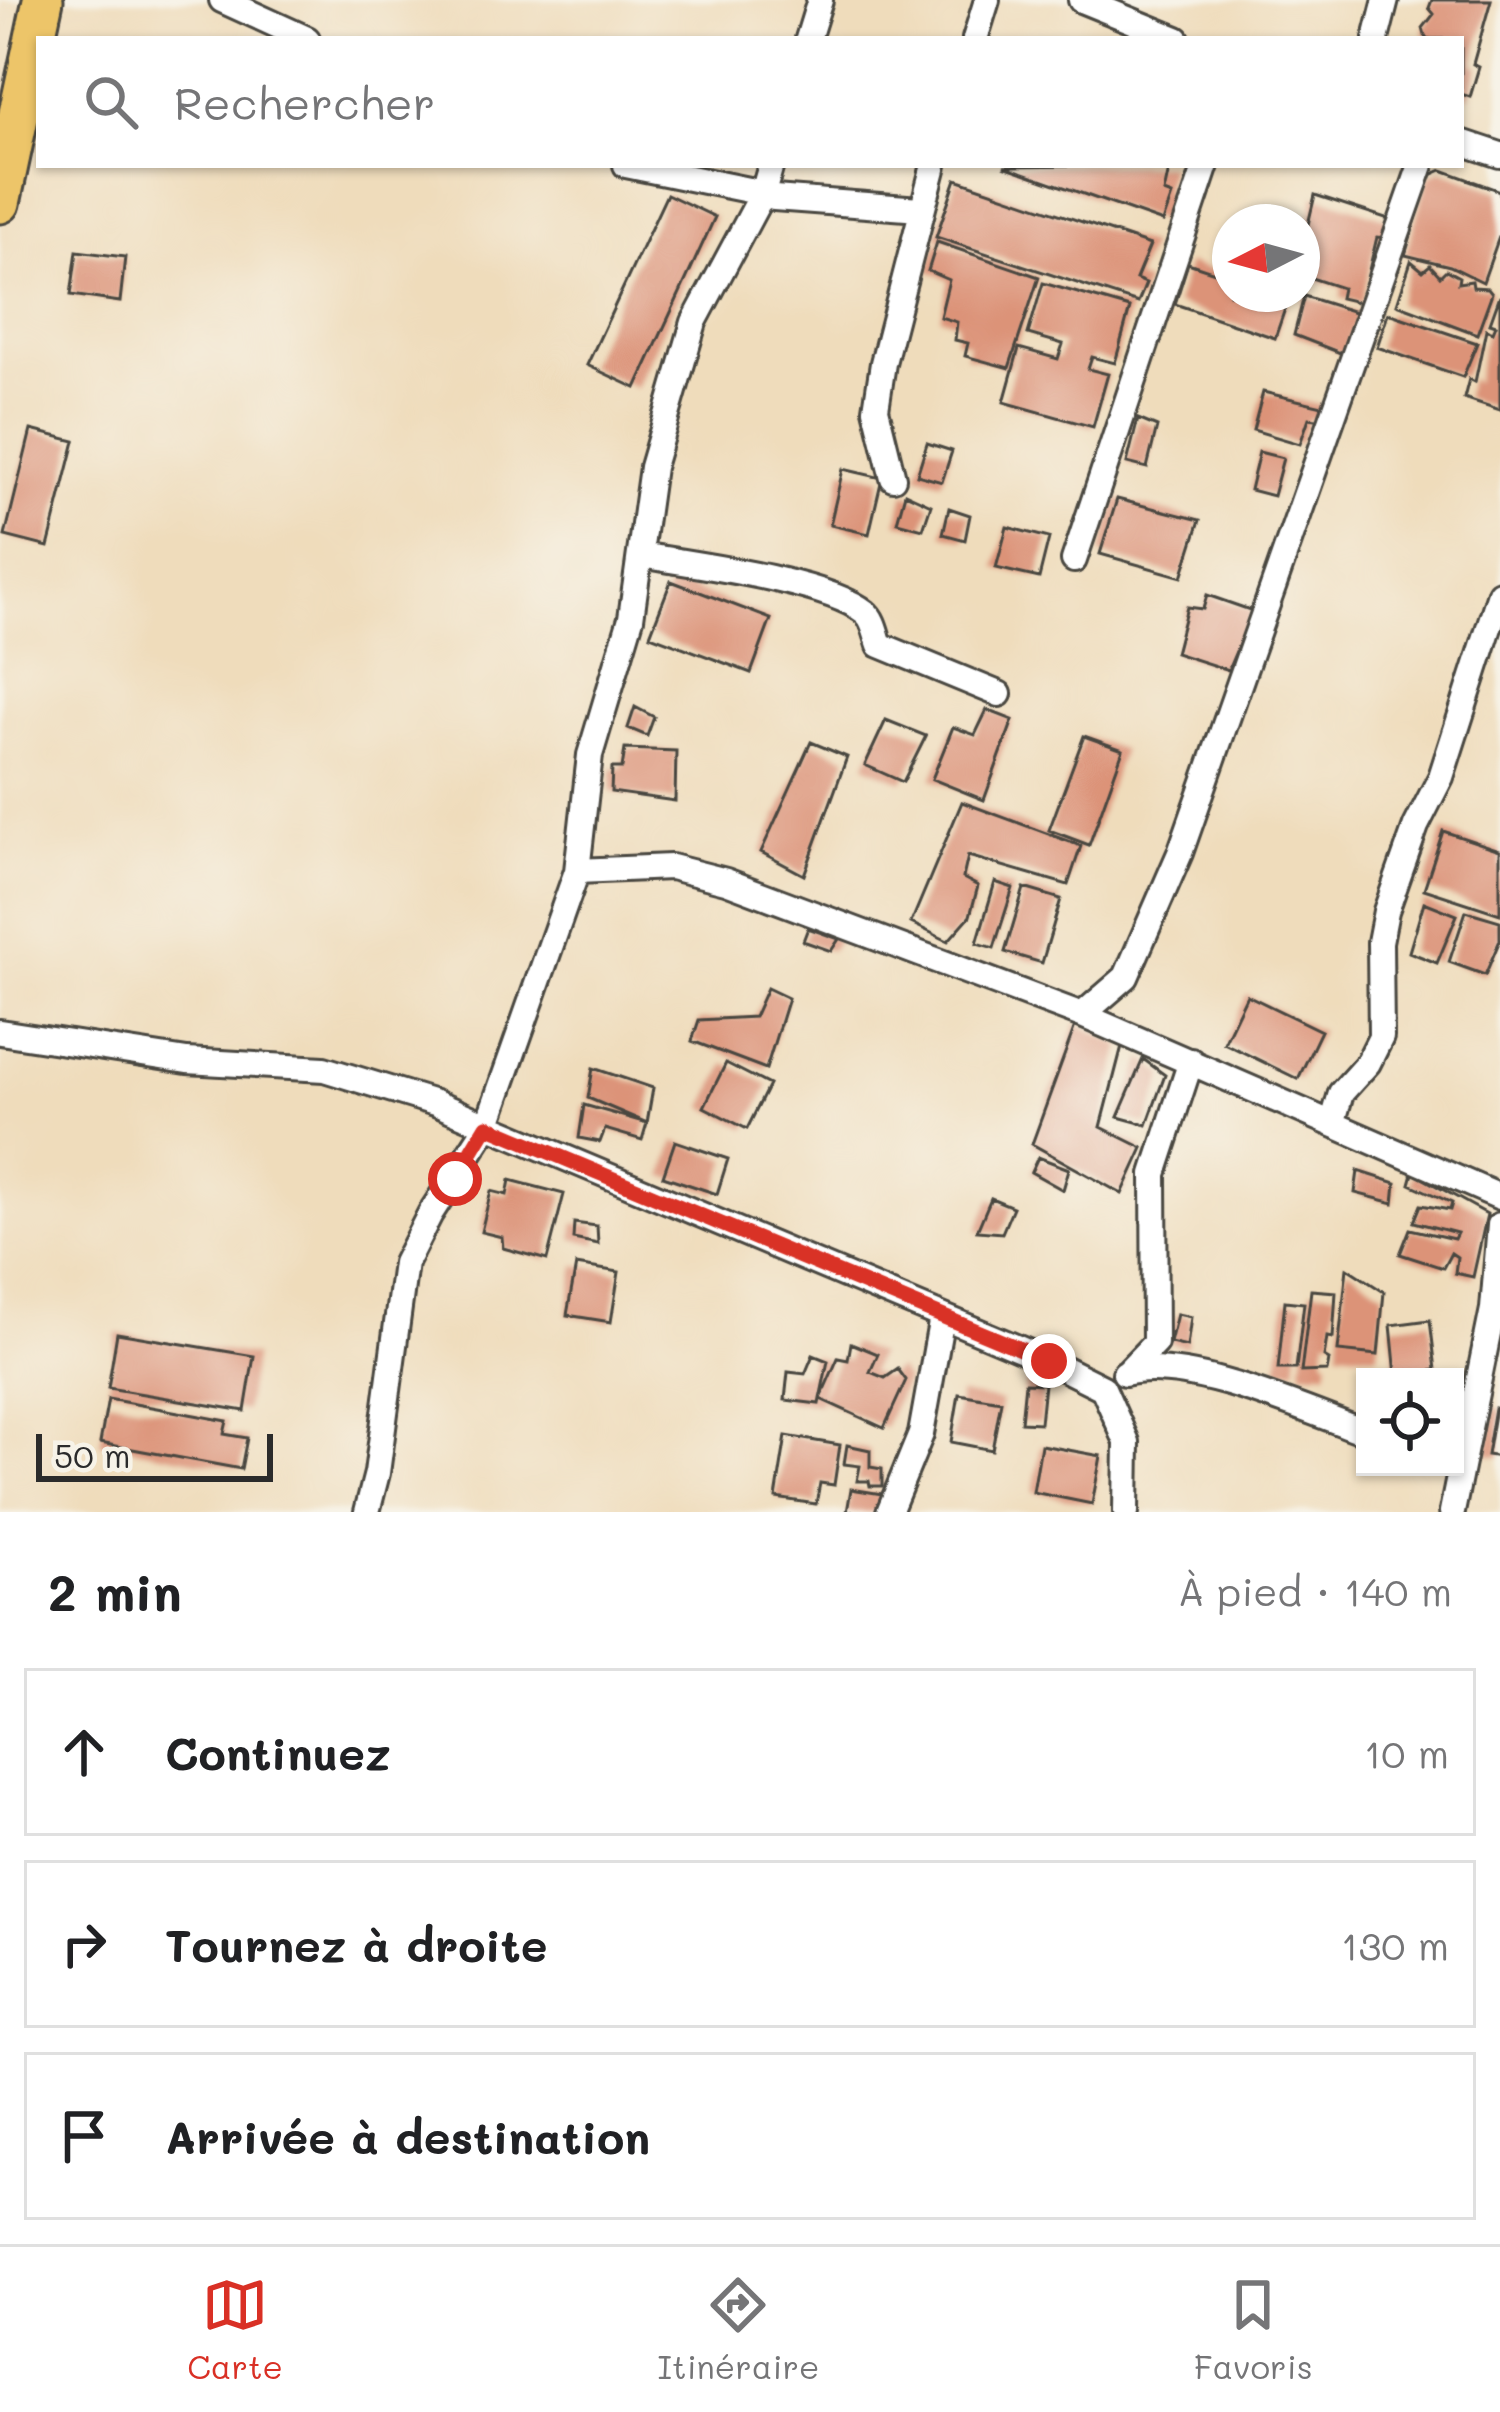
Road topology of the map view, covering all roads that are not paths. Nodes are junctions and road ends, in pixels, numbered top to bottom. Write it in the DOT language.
graph roads {
  1 [pos="43,0"];
  2 [pos="222,0"];
  3 [pos="820,0"];
  4 [pos="987,0"];
  5 [pos="1081,0"];
  6 [pos="1386,0"];
  7 [pos="300,36"];
  8 [pos="809,36"];
  9 [pos="976,36"];
  10 [pos="1171,36"];
  11 [pos="1377,36"];
  12 [pos="1464,143"];
  13 [pos="1500,155"];
  14 [pos="641,168"];
  15 [pos="770,168"];
  16 [pos="933,168"];
  17 [pos="1205,168"];
  18 [pos="1420,168"];
  19 [pos="763,193"];
  20 [pos="0,202"];
  21 [pos="920,209"];
  22 [pos="893,478"];
  23 [pos="640,555"];
  24 [pos="1074,560"];
  25 [pos="1500,592"];
  26 [pos="999,694"];
  27 [pos="577,871"];
  28 [pos="1082,1016"];
  29 [pos="0,1032"];
  30 [pos="1191,1061"];
  31 [pos="1333,1121"];
  32 [pos="487,1126"];
  33 [pos="1500,1197"];
  34 [pos="1500,1226"];
  35 [pos="1497,1311"];
  36 [pos="942,1316"];
  37 [pos="1128,1371"];
  38 [pos="1103,1388"];
  39 [pos="1356,1429"];
  40 [pos="368,1512"];
  41 [pos="890,1512"];
  42 [pos="1126,1512"];
  43 [pos="1452,1512"];
  1 -- 20 [label="main road"];
  2 -- 7 [label="street"];
  3 -- 8 [label="street"];
  4 -- 9 [label="street"];
  5 -- 10 [label="street"];
  6 -- 11 [label="street"];
  12 -- 13 [label="street"];
  14 -- 19 [label="street"];
  15 -- 19 [label="street"];
  16 -- 21 [label="street"];
  17 -- 24 [label="street"];
  18 -- 28 [label="street"];
  19 -- 21 [label="street"];
  19 -- 23 [label="street"];
  21 -- 22 [label="street"];
  23 -- 26 [label="street"];
  23 -- 27 [label="street"];
  25 -- 31 [label="street"];
  27 -- 28 [label="street"];
  27 -- 32 [label="street"];
  28 -- 30 [label="street"];
  29 -- 32 [label="street"];
  30 -- 31 [label="street"];
  30 -- 37 [label="street"];
  31 -- 33 [label="street"];
  32 -- 36 [label="street"];
  32 -- 40 [label="street"];
  34 -- 35 [label="street"];
  35 -- 43 [label="street"];
  36 -- 38 [label="street"];
  36 -- 41 [label="street"];
  37 -- 38 [label="street"];
  37 -- 39 [label="street"];
  38 -- 42 [label="street"];
}
